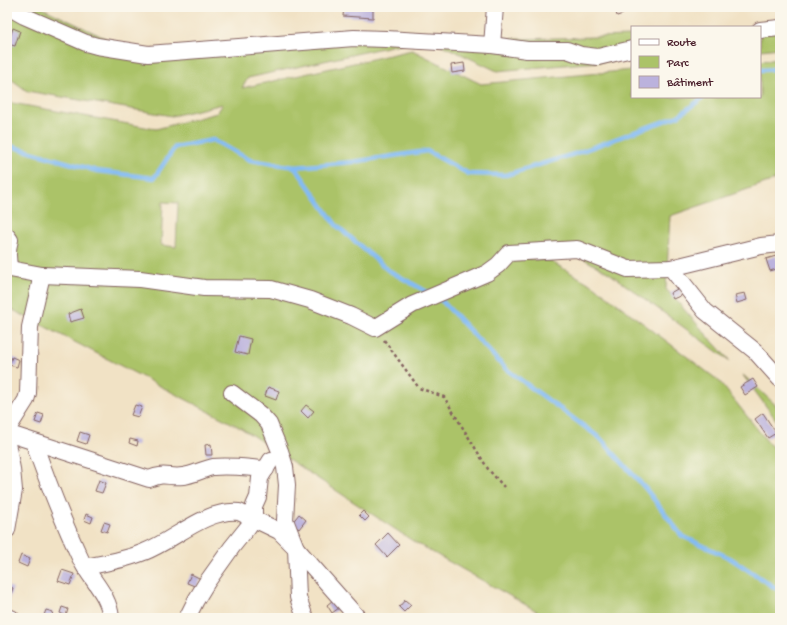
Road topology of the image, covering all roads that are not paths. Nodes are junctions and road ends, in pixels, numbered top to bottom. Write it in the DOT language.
graph roads {
  1 [pos="8,7"];
  2 [pos="495,7"];
  3 [pos="780,28"];
  4 [pos="761,30"];
  5 [pos="492,45"];
  6 [pos="631,49"];
  7 [pos="7,236"];
  8 [pos="780,244"];
  9 [pos="671,268"];
  10 [pos="9,270"];
  11 [pos="42,275"];
  12 [pos="780,379"];
  13 [pos="232,393"];
  14 [pos="7,430"];
  15 [pos="7,433"];
  16 [pos="7,443"];
  17 [pos="34,443"];
  18 [pos="280,451"];
  19 [pos="266,469"];
  20 [pos="10,479"];
  21 [pos="254,518"];
  22 [pos="7,530"];
  23 [pos="296,548"];
  24 [pos="85,567"];
  25 [pos="7,617"];
  26 [pos="11,618"];
  27 [pos="111,618"];
  28 [pos="187,618"];
  29 [pos="305,618"];
  30 [pos="358,618"];
  1 -- 5 [label="street"];
  2 -- 5 [label="street"];
  3 -- 4 [label="street"];
  5 -- 6 [label="street"];
  7 -- 10 [label="street"];
  8 -- 9 [label="street"];
  9 -- 11 [label="street"];
  9 -- 12 [label="street"];
  10 -- 11 [label="street"];
  11 -- 14 [label="street"];
  13 -- 18 [label="street"];
  15 -- 17 [label="street"];
  16 -- 20 [label="street"];
  17 -- 19 [label="street"];
  17 -- 24 [label="street"];
  18 -- 19 [label="street"];
  18 -- 23 [label="street"];
  19 -- 21 [label="street"];
  20 -- 22 [label="street"];
  21 -- 23 [label="street"];
  21 -- 24 [label="street"];
  21 -- 28 [label="street"];
  23 -- 29 [label="street"];
  23 -- 30 [label="street"];
  24 -- 27 [label="street"];
  25 -- 26 [label="street"];
}
